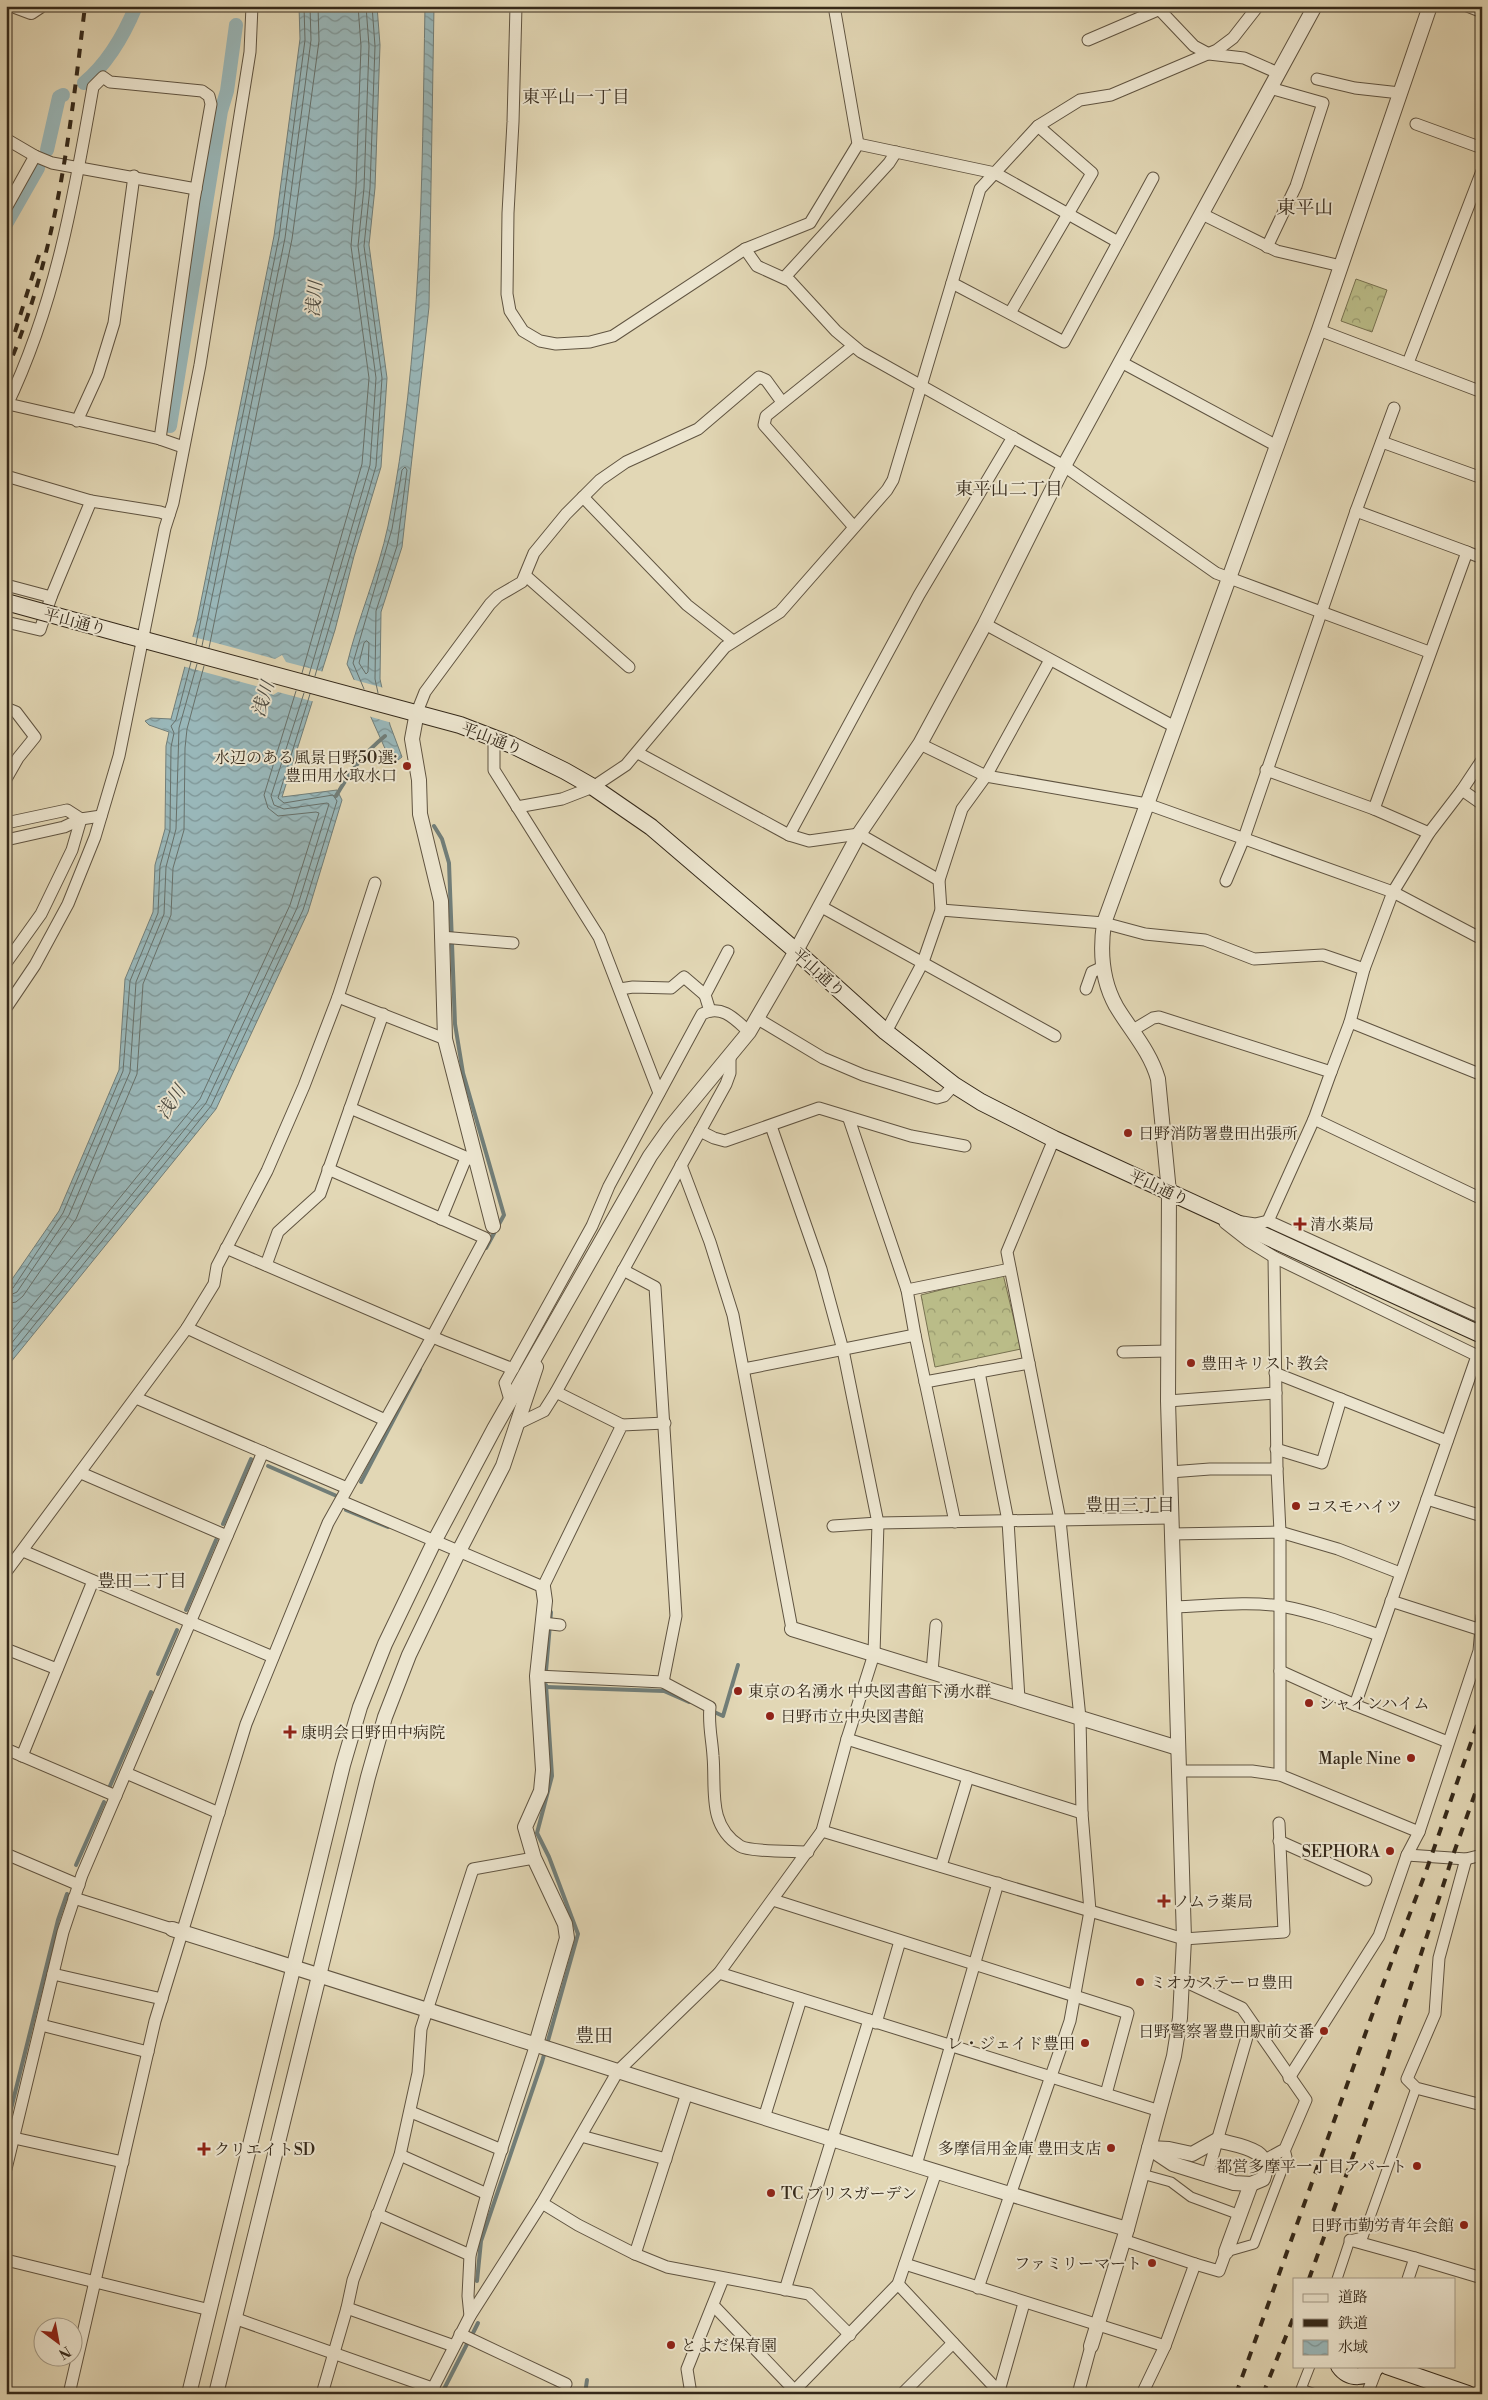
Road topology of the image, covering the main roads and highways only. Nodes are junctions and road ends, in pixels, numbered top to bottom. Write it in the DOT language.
graph roads {
  1 [pos="6,602"];
  2 [pos="1482,1335"];
  3 [pos="1341,2368"];
  4 [pos="1375,2368"];
  5 [pos="1393,2368"];
  6 [pos="1468,2394"];
  1 -- 2 [label="main road, 平山通り, bridge"];
  3 -- 4 [label="main road"];
  5 -- 6 [label="main road"];
}
